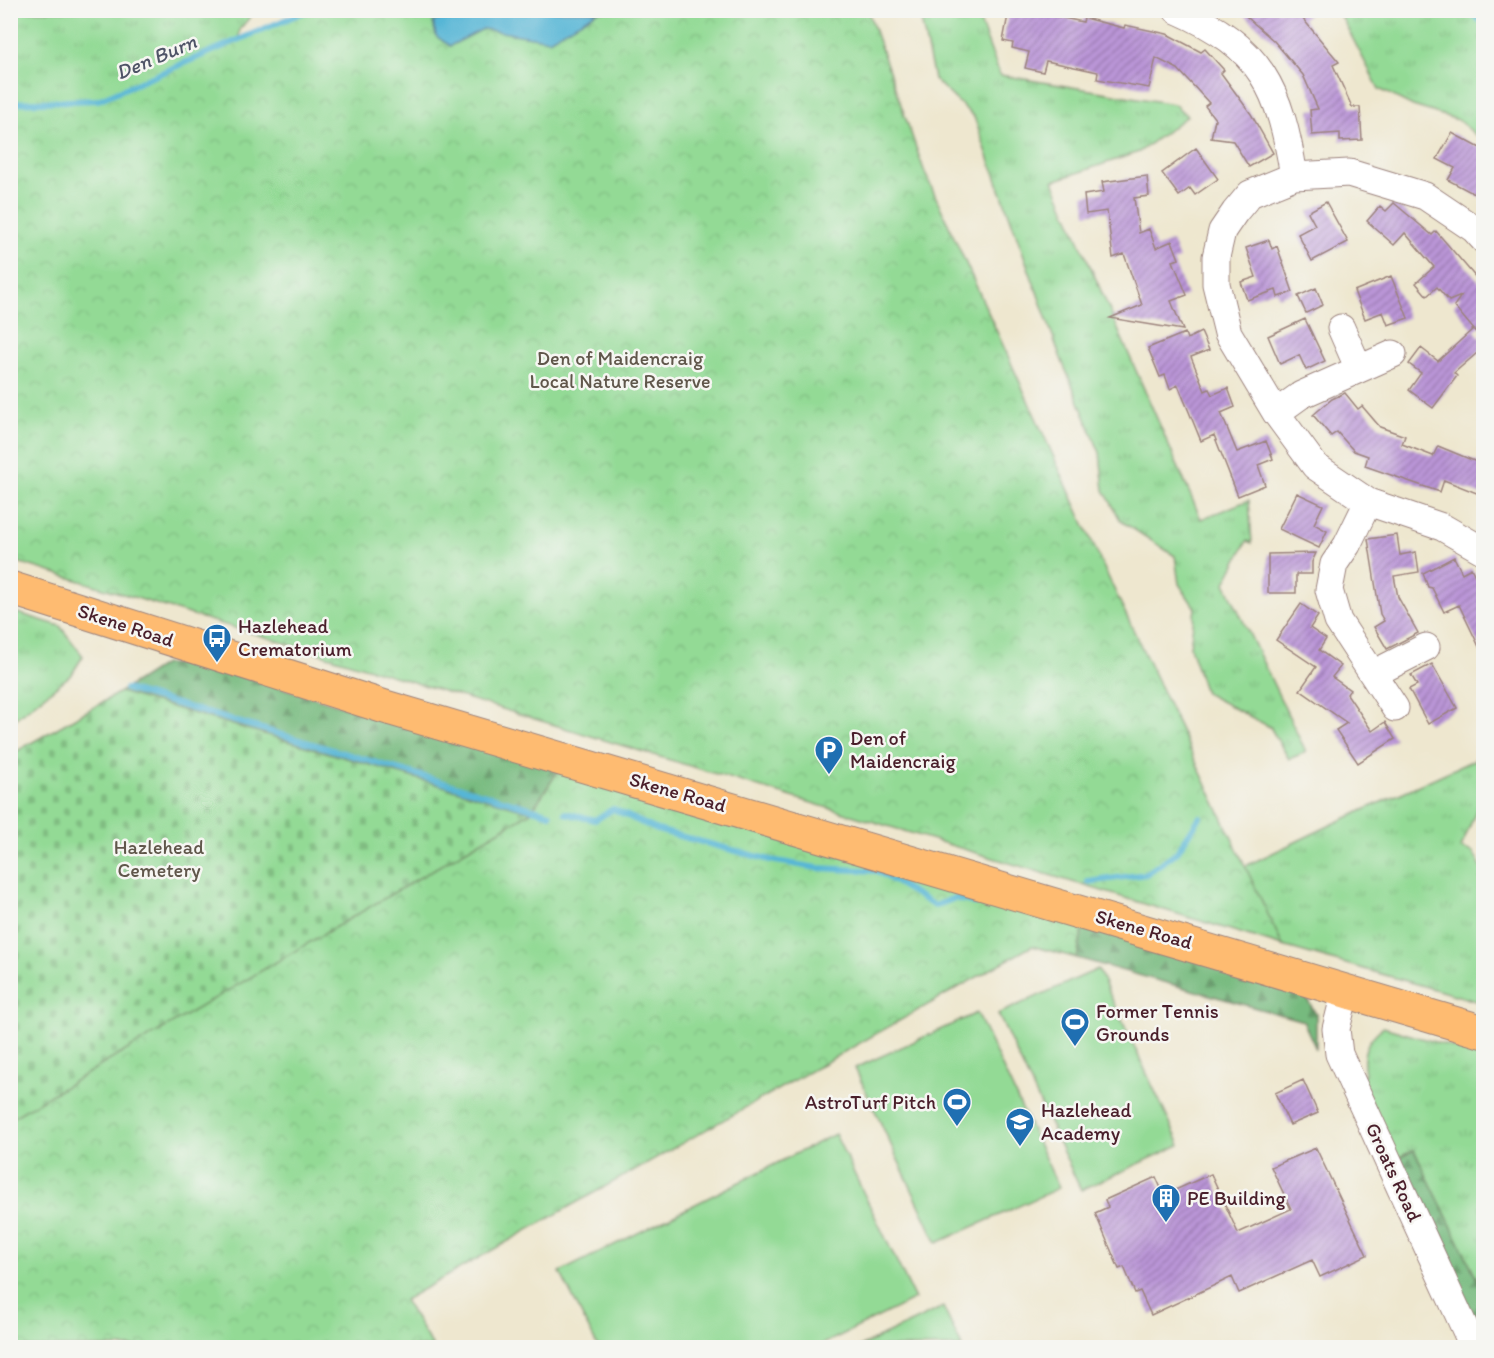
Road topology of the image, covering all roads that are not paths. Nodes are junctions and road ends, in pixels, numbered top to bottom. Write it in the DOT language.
graph roads {
  1 [pos="1177,10"];
  2 [pos="1294,176"];
  3 [pos="1484,240"];
  4 [pos="1341,328"];
  5 [pos="1393,354"];
  6 [pos="1359,369"];
  7 [pos="1276,413"];
  8 [pos="1368,502"];
  9 [pos="1484,550"];
  10 [pos="10,588"];
  11 [pos="1426,647"];
  12 [pos="1373,674"];
  13 [pos="1395,708"];
  14 [pos="1345,993"];
  15 [pos="1484,1032"];
  16 [pos="1474,1347"];
  1 -- 2 [label="street"];
  2 -- 3 [label="street"];
  2 -- 7 [label="street"];
  4 -- 6 [label="street"];
  5 -- 6 [label="street"];
  6 -- 7 [label="street"];
  7 -- 8 [label="street"];
  8 -- 9 [label="street"];
  8 -- 12 [label="street"];
  10 -- 14 [label="main road, Skene Road"];
  11 -- 12 [label="street"];
  12 -- 13 [label="street"];
  14 -- 15 [label="main road, Skene Road"];
  14 -- 16 [label="street, Groats Road"];
}
